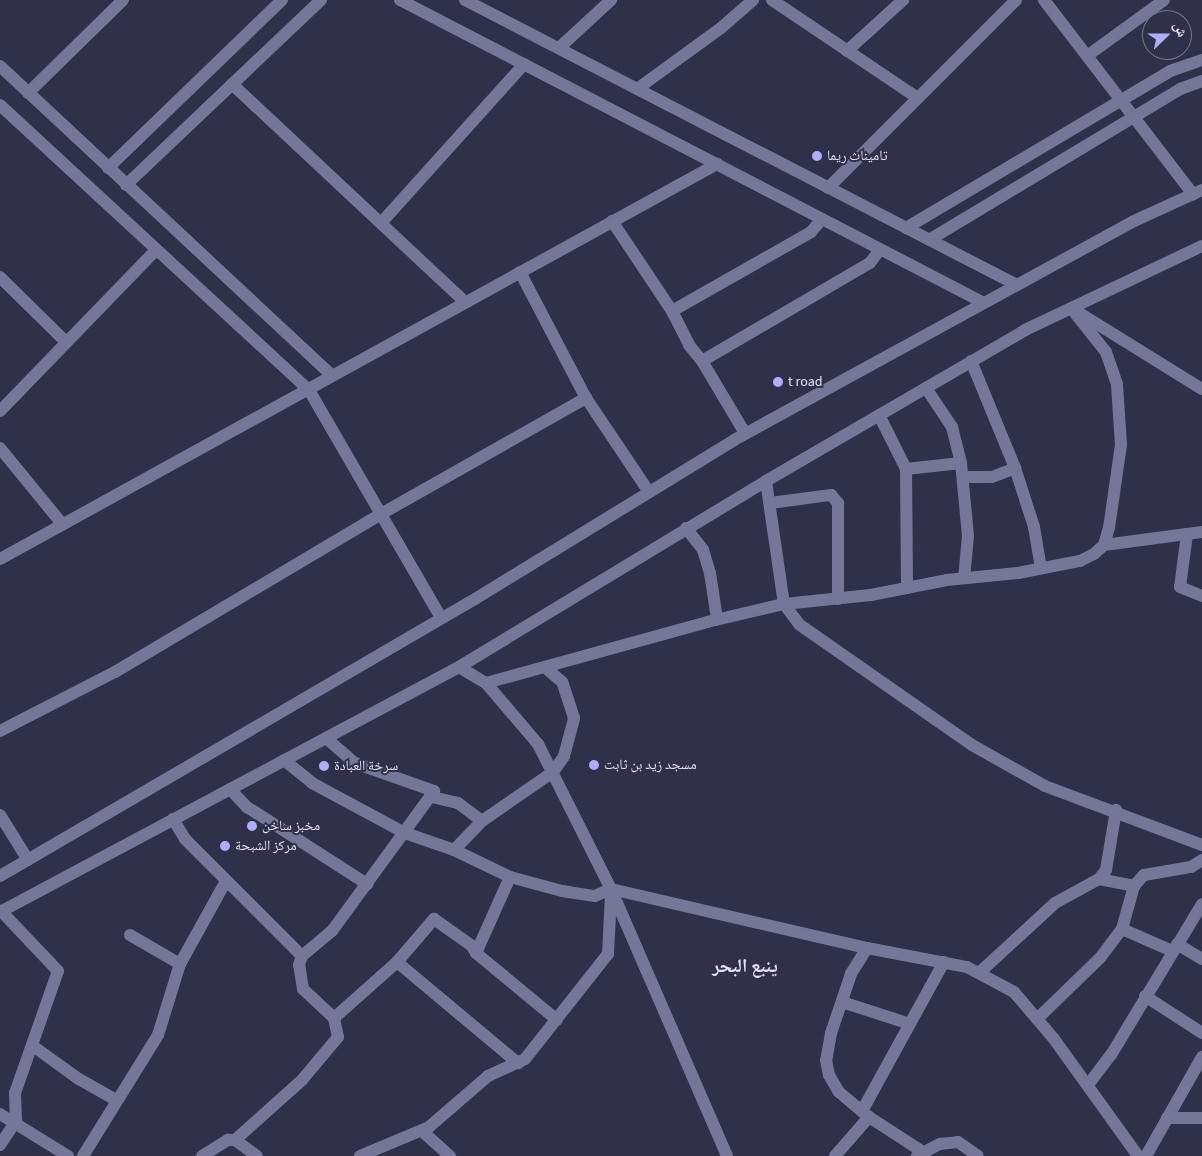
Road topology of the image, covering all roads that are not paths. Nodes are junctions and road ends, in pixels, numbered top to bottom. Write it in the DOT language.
graph roads {
  1 [pos="123,0"];
  2 [pos="282,0"];
  3 [pos="321,0"];
  4 [pos="400,0"];
  5 [pos="465,0"];
  6 [pos="611,0"];
  7 [pos="753,0"];
  8 [pos="772,0"];
  9 [pos="903,0"];
  10 [pos="1016,0"];
  11 [pos="1044,0"];
  12 [pos="1164,0"];
  13 [pos="559,48"];
  14 [pos="847,50"];
  15 [pos="1087,56"];
  16 [pos="1202,60"];
  17 [pos="524,64"];
  18 [pos="0,66"];
  19 [pos="1202,81"];
  20 [pos="232,84"];
  21 [pos="637,89"];
  22 [pos="28,93"];
  23 [pos="918,98"];
  24 [pos="1121,100"];
  25 [pos="2,112"];
  26 [pos="1134,116"];
  27 [pos="717,164"];
  28 [pos="108,168"];
  29 [pos="126,185"];
  30 [pos="828,188"];
  31 [pos="1198,192"];
  32 [pos="822,219"];
  33 [pos="612,221"];
  34 [pos="381,223"];
  35 [pos="906,228"];
  36 [pos="929,240"];
  37 [pos="1202,246"];
  38 [pos="880,248"];
  39 [pos="156,250"];
  40 [pos="520,272"];
  41 [pos="0,277"];
  42 [pos="1017,285"];
  43 [pos="465,302"];
  44 [pos="984,303"];
  45 [pos="1071,308"];
  46 [pos="672,311"];
  47 [pos="66,342"];
  48 [pos="702,361"];
  49 [pos="971,362"];
  50 [pos="332,376"];
  51 [pos="926,388"];
  52 [pos="1202,389"];
  53 [pos="309,390"];
  54 [pos="586,398"];
  55 [pos="0,410"];
  56 [pos="880,415"];
  57 [pos="745,433"];
  58 [pos="0,448"];
  59 [pos="961,463"];
  60 [pos="1015,468"];
  61 [pos="906,469"];
  62 [pos="963,477"];
  63 [pos="766,481"];
  64 [pos="649,492"];
  65 [pos="770,503"];
  66 [pos="380,514"];
  67 [pos="63,525"];
  68 [pos="686,528"];
  69 [pos="1202,532"];
  70 [pos="1187,534"];
  71 [pos="1104,545"];
  72 [pos="0,559"];
  73 [pos="1041,568"];
  74 [pos="964,578"];
  75 [pos="907,588"];
  76 [pos="1202,596"];
  77 [pos="838,599"];
  78 [pos="784,604"];
  79 [pos="441,618"];
  80 [pos="717,619"];
  81 [pos="459,667"];
  82 [pos="546,668"];
  83 [pos="486,683"];
  84 [pos="0,731"];
  85 [pos="326,738"];
  86 [pos="284,760"];
  87 [pos="553,772"];
  88 [pos="230,789"];
  89 [pos="434,791"];
  90 [pos="1116,810"];
  91 [pos="0,815"];
  92 [pos="173,819"];
  93 [pos="482,821"];
  94 [pos="406,833"];
  95 [pos="1202,845"];
  96 [pos="454,850"];
  97 [pos="28,860"];
  98 [pos="1202,860"];
  99 [pos="0,876"];
  100 [pos="510,877"];
  101 [pos="1099,879"];
  102 [pos="226,881"];
  103 [pos="367,884"];
  104 [pos="1134,886"];
  105 [pos="611,889"];
  106 [pos="1202,904"];
  107 [pos="1,911"];
  108 [pos="1122,929"];
  109 [pos="130,935"];
  110 [pos="867,948"];
  111 [pos="1174,948"];
  112 [pos="476,953"];
  113 [pos="302,956"];
  114 [pos="1202,959"];
  115 [pos="398,962"];
  116 [pos="944,962"];
  117 [pos="180,964"];
  118 [pos="979,973"];
  119 [pos="1145,996"];
  120 [pos="842,1002"];
  121 [pos="334,1018"];
  122 [pos="1037,1018"];
  123 [pos="557,1020"];
  124 [pos="910,1024"];
  125 [pos="1202,1033"];
  126 [pos="33,1046"];
  127 [pos="1202,1057"];
  128 [pos="518,1063"];
  129 [pos="1088,1085"];
  130 [pos="116,1100"];
  131 [pos="0,1114"];
  132 [pos="865,1114"];
  133 [pos="1167,1118"];
  134 [pos="1202,1118"];
  135 [pos="16,1121"];
  136 [pos="422,1131"];
  137 [pos="235,1140"];
  138 [pos="0,1145"];
  139 [pos="920,1154"];
  140 [pos="68,1156"];
  141 [pos="83,1156"];
  142 [pos="202,1156"];
  143 [pos="257,1156"];
  144 [pos="360,1156"];
  145 [pos="450,1156"];
  146 [pos="727,1156"];
  147 [pos="835,1156"];
  148 [pos="978,1156"];
  149 [pos="1138,1156"];
  150 [pos="1146,1156"];
  1 -- 22 [label="street"];
  2 -- 28 [label="street"];
  3 -- 20 [label="street"];
  4 -- 17 [label="street"];
  5 -- 13 [label="street"];
  6 -- 13 [label="street"];
  7 -- 21 [label="street"];
  8 -- 14 [label="street"];
  9 -- 14 [label="street"];
  10 -- 23 [label="street"];
  11 -- 15 [label="street"];
  12 -- 15 [label="street"];
  13 -- 21 [label="street"];
  14 -- 23 [label="street"];
  15 -- 24 [label="street"];
  16 -- 24 [label="street"];
  17 -- 27 [label="street"];
  17 -- 34 [label="street"];
  18 -- 22 [label="street"];
  19 -- 26 [label="street"];
  20 -- 29 [label="street"];
  20 -- 34 [label="street"];
  21 -- 30 [label="street"];
  22 -- 28 [label="street"];
  23 -- 30 [label="street"];
  24 -- 26 [label="street"];
  24 -- 35 [label="street"];
  25 -- 39 [label="street"];
  26 -- 31 [label="street"];
  26 -- 36 [label="street"];
  27 -- 32 [label="street"];
  27 -- 33 [label="street"];
  28 -- 29 [label="street"];
  29 -- 50 [label="street"];
  30 -- 35 [label="street"];
  31 -- 42 [label="street"];
  32 -- 38 [label="street"];
  32 -- 46 [label="street"];
  33 -- 40 [label="street"];
  33 -- 46 [label="street"];
  34 -- 43 [label="street"];
  35 -- 36 [label="street"];
  36 -- 42 [label="street"];
  37 -- 45 [label="street"];
  38 -- 44 [label="street"];
  38 -- 48 [label="street"];
  39 -- 47 [label="street"];
  39 -- 53 [label="street"];
  40 -- 43 [label="street"];
  40 -- 54 [label="street"];
  41 -- 47 [label="street"];
  42 -- 44 [label="street"];
  43 -- 50 [label="street"];
  44 -- 57 [label="street"];
  45 -- 49 [label="street"];
  45 -- 52 [label="street"];
  45 -- 71 [label="street"];
  46 -- 48 [label="street"];
  47 -- 55 [label="street"];
  48 -- 57 [label="street"];
  49 -- 51 [label="street"];
  49 -- 60 [label="street"];
  50 -- 53 [label="street"];
  51 -- 56 [label="street"];
  51 -- 59 [label="street"];
  53 -- 66 [label="street"];
  53 -- 67 [label="street"];
  54 -- 64 [label="street"];
  54 -- 66 [label="street"];
  56 -- 61 [label="street"];
  56 -- 63 [label="street"];
  57 -- 64 [label="street"];
  58 -- 67 [label="street"];
  59 -- 61 [label="street"];
  59 -- 62 [label="street"];
  60 -- 62 [label="street"];
  60 -- 73 [label="street"];
  61 -- 75 [label="street"];
  62 -- 74 [label="street"];
  63 -- 65 [label="street"];
  63 -- 68 [label="street"];
  64 -- 79 [label="street"];
  65 -- 77 [label="street"];
  65 -- 78 [label="street"];
  66 -- 79 [label="street"];
  66 -- 84 [label="street"];
  67 -- 72 [label="street"];
  68 -- 80 [label="street"];
  68 -- 81 [label="street"];
  69 -- 70 [label="street"];
  70 -- 71 [label="street"];
  70 -- 76 [label="street"];
  71 -- 73 [label="street"];
  73 -- 74 [label="street"];
  74 -- 75 [label="street"];
  75 -- 77 [label="street"];
  77 -- 78 [label="street"];
  78 -- 80 [label="street"];
  78 -- 90 [label="street"];
  79 -- 97 [label="street"];
  80 -- 82 [label="street"];
  81 -- 83 [label="street"];
  81 -- 85 [label="street"];
  82 -- 83 [label="street"];
  82 -- 87 [label="street"];
  83 -- 87 [label="street"];
  85 -- 86 [label="street"];
  85 -- 89 [label="street"];
  86 -- 88 [label="street"];
  86 -- 94 [label="street"];
  87 -- 93 [label="street"];
  87 -- 105 [label="street"];
  88 -- 92 [label="street"];
  88 -- 103 [label="street"];
  89 -- 93 [label="street"];
  89 -- 94 [label="street"];
  90 -- 95 [label="street"];
  90 -- 101 [label="street"];
  91 -- 97 [label="street"];
  92 -- 102 [label="street"];
  92 -- 107 [label="street"];
  93 -- 96 [label="street"];
  94 -- 96 [label="street"];
  94 -- 103 [label="street"];
  96 -- 100 [label="street"];
  97 -- 99 [label="street"];
  98 -- 104 [label="street"];
  100 -- 105 [label="street"];
  100 -- 112 [label="street"];
  101 -- 104 [label="street"];
  101 -- 118 [label="street"];
  102 -- 113 [label="street"];
  102 -- 117 [label="street"];
  103 -- 113 [label="street"];
  104 -- 108 [label="street"];
  105 -- 110 [label="street"];
  105 -- 123 [label="street"];
  105 -- 146 [label="street"];
  106 -- 111 [label="street"];
  107 -- 126 [label="street"];
  108 -- 111 [label="street"];
  108 -- 122 [label="street"];
  109 -- 117 [label="street"];
  110 -- 116 [label="street"];
  110 -- 120 [label="street"];
  111 -- 114 [label="street"];
  111 -- 119 [label="street"];
  112 -- 115 [label="street"];
  112 -- 123 [label="street"];
  113 -- 121 [label="street"];
  115 -- 121 [label="street"];
  115 -- 128 [label="street"];
  116 -- 118 [label="street"];
  116 -- 124 [label="street"];
  117 -- 130 [label="street"];
  118 -- 122 [label="street"];
  119 -- 125 [label="street"];
  119 -- 129 [label="street"];
  120 -- 124 [label="street"];
  120 -- 132 [label="street"];
  121 -- 137 [label="street"];
  122 -- 129 [label="street"];
  123 -- 128 [label="street"];
  124 -- 132 [label="street"];
  126 -- 130 [label="street"];
  126 -- 135 [label="street"];
  127 -- 133 [label="street"];
  128 -- 136 [label="street"];
  129 -- 149 [label="street"];
  130 -- 141 [label="street"];
  131 -- 135 [label="street"];
  132 -- 139 [label="street"];
  132 -- 147 [label="street"];
  133 -- 134 [label="street"];
  133 -- 150 [label="street"];
  135 -- 138 [label="street"];
  135 -- 140 [label="street"];
  136 -- 144 [label="street"];
  136 -- 145 [label="street"];
  137 -- 142 [label="street"];
  137 -- 143 [label="street"];
  139 -- 148 [label="street"];
}
